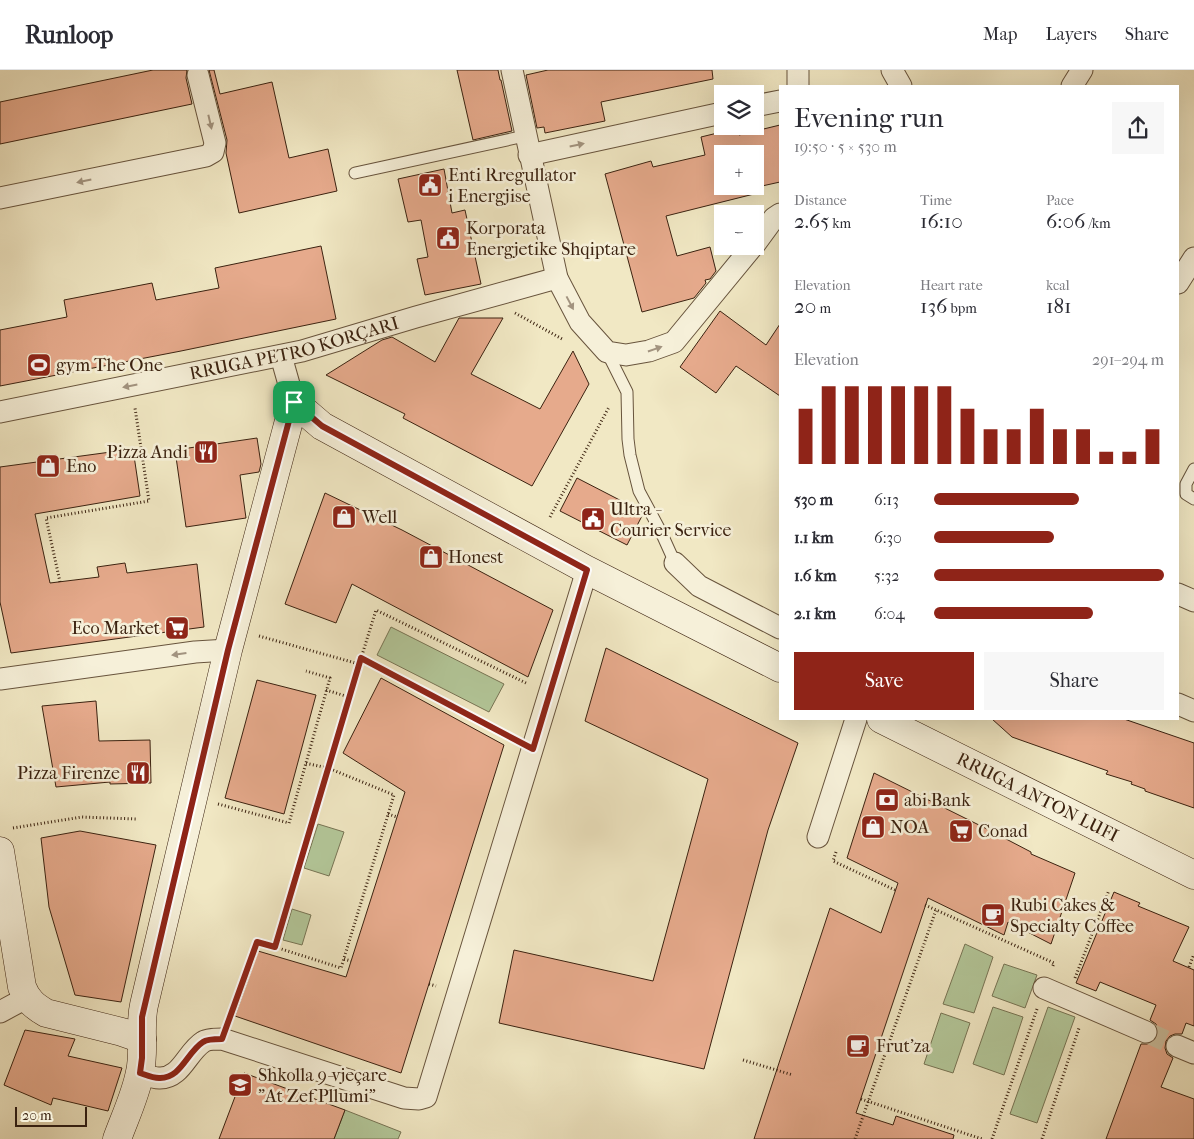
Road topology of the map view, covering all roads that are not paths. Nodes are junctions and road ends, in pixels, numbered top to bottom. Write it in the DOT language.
graph roads {
  1 [pos="512,70"];
  2 [pos="798,70"];
  3 [pos="892,70"];
  4 [pos="1082,70"];
  5 [pos="198,75"];
  6 [pos="798,85"];
  7 [pos="900,85"];
  8 [pos="1073,85"];
  9 [pos="779,101"];
  10 [pos="764,104"];
  11 [pos="714,114"];
  12 [pos="527,146"];
  13 [pos="355,173"];
  14 [pos="0,198"];
  15 [pos="779,215"];
  16 [pos="764,232"];
  17 [pos="746,255"];
  18 [pos="1194,260"];
  19 [pos="557,278"];
  20 [pos="1179,282"];
  21 [pos="607,352"];
  22 [pos="281,356"];
  23 [pos="294,402"];
  24 [pos="0,412"];
  25 [pos="1194,469"];
  26 [pos="1194,499"];
  27 [pos="675,562"];
  28 [pos="587,570"];
  29 [pos="1179,594"];
  30 [pos="1194,601"];
  31 [pos="779,627"];
  32 [pos="231,640"];
  33 [pos="779,667"];
  34 [pos="0,679"];
  35 [pos="1179,704"];
  36 [pos="1194,710"];
  37 [pos="856,720"];
  38 [pos="884,720"];
  39 [pos="818,837"];
  40 [pos="2,847"];
  41 [pos="1194,875"];
  42 [pos="1044,988"];
  43 [pos="26,998"];
  44 [pos="0,1012"];
  45 [pos="1146,1032"];
  46 [pos="142,1039"];
  47 [pos="140,1073"];
  48 [pos="118,1139"];
  1 -- 12 [label="street"];
  2 -- 6 [label="street"];
  3 -- 7 [label="street"];
  4 -- 8 [label="street"];
  5 -- 14 [label="street, one-way"];
  9 -- 10 [label="street"];
  12 -- 11 [label="street, one-way"];
  12 -- 13 [label="lane"];
  12 -- 19 [label="street"];
  15 -- 16 [label="street"];
  21 -- 17 [label="street, one-way"];
  18 -- 20 [label="street"];
  19 -- 21 [label="street, one-way"];
  19 -- 22 [label="street, RRUGA PETRO KORÇARI"];
  21 -- 27 [label="lane"];
  22 -- 23 [label="street"];
  22 -- 24 [label="street, RRUGA PETRO KORÇARI, one-way"];
  23 -- 28 [label="street"];
  23 -- 32 [label="street"];
  25 -- 26 [label="lane"];
  27 -- 31 [label="street"];
  28 -- 33 [label="street"];
  28 -- 47 [label="street"];
  29 -- 30 [label="street"];
  32 -- 34 [label="street, one-way"];
  32 -- 46 [label="street"];
  35 -- 36 [label="street"];
  37 -- 39 [label="street"];
  38 -- 41 [label="street, RRUGA ANTON LUFI"];
  40 -- 43 [label="street"];
  42 -- 45 [label="street"];
  43 -- 44 [label="street"];
  43 -- 46 [label="street"];
  46 -- 47 [label="street"];
  47 -- 48 [label="street"];
}
